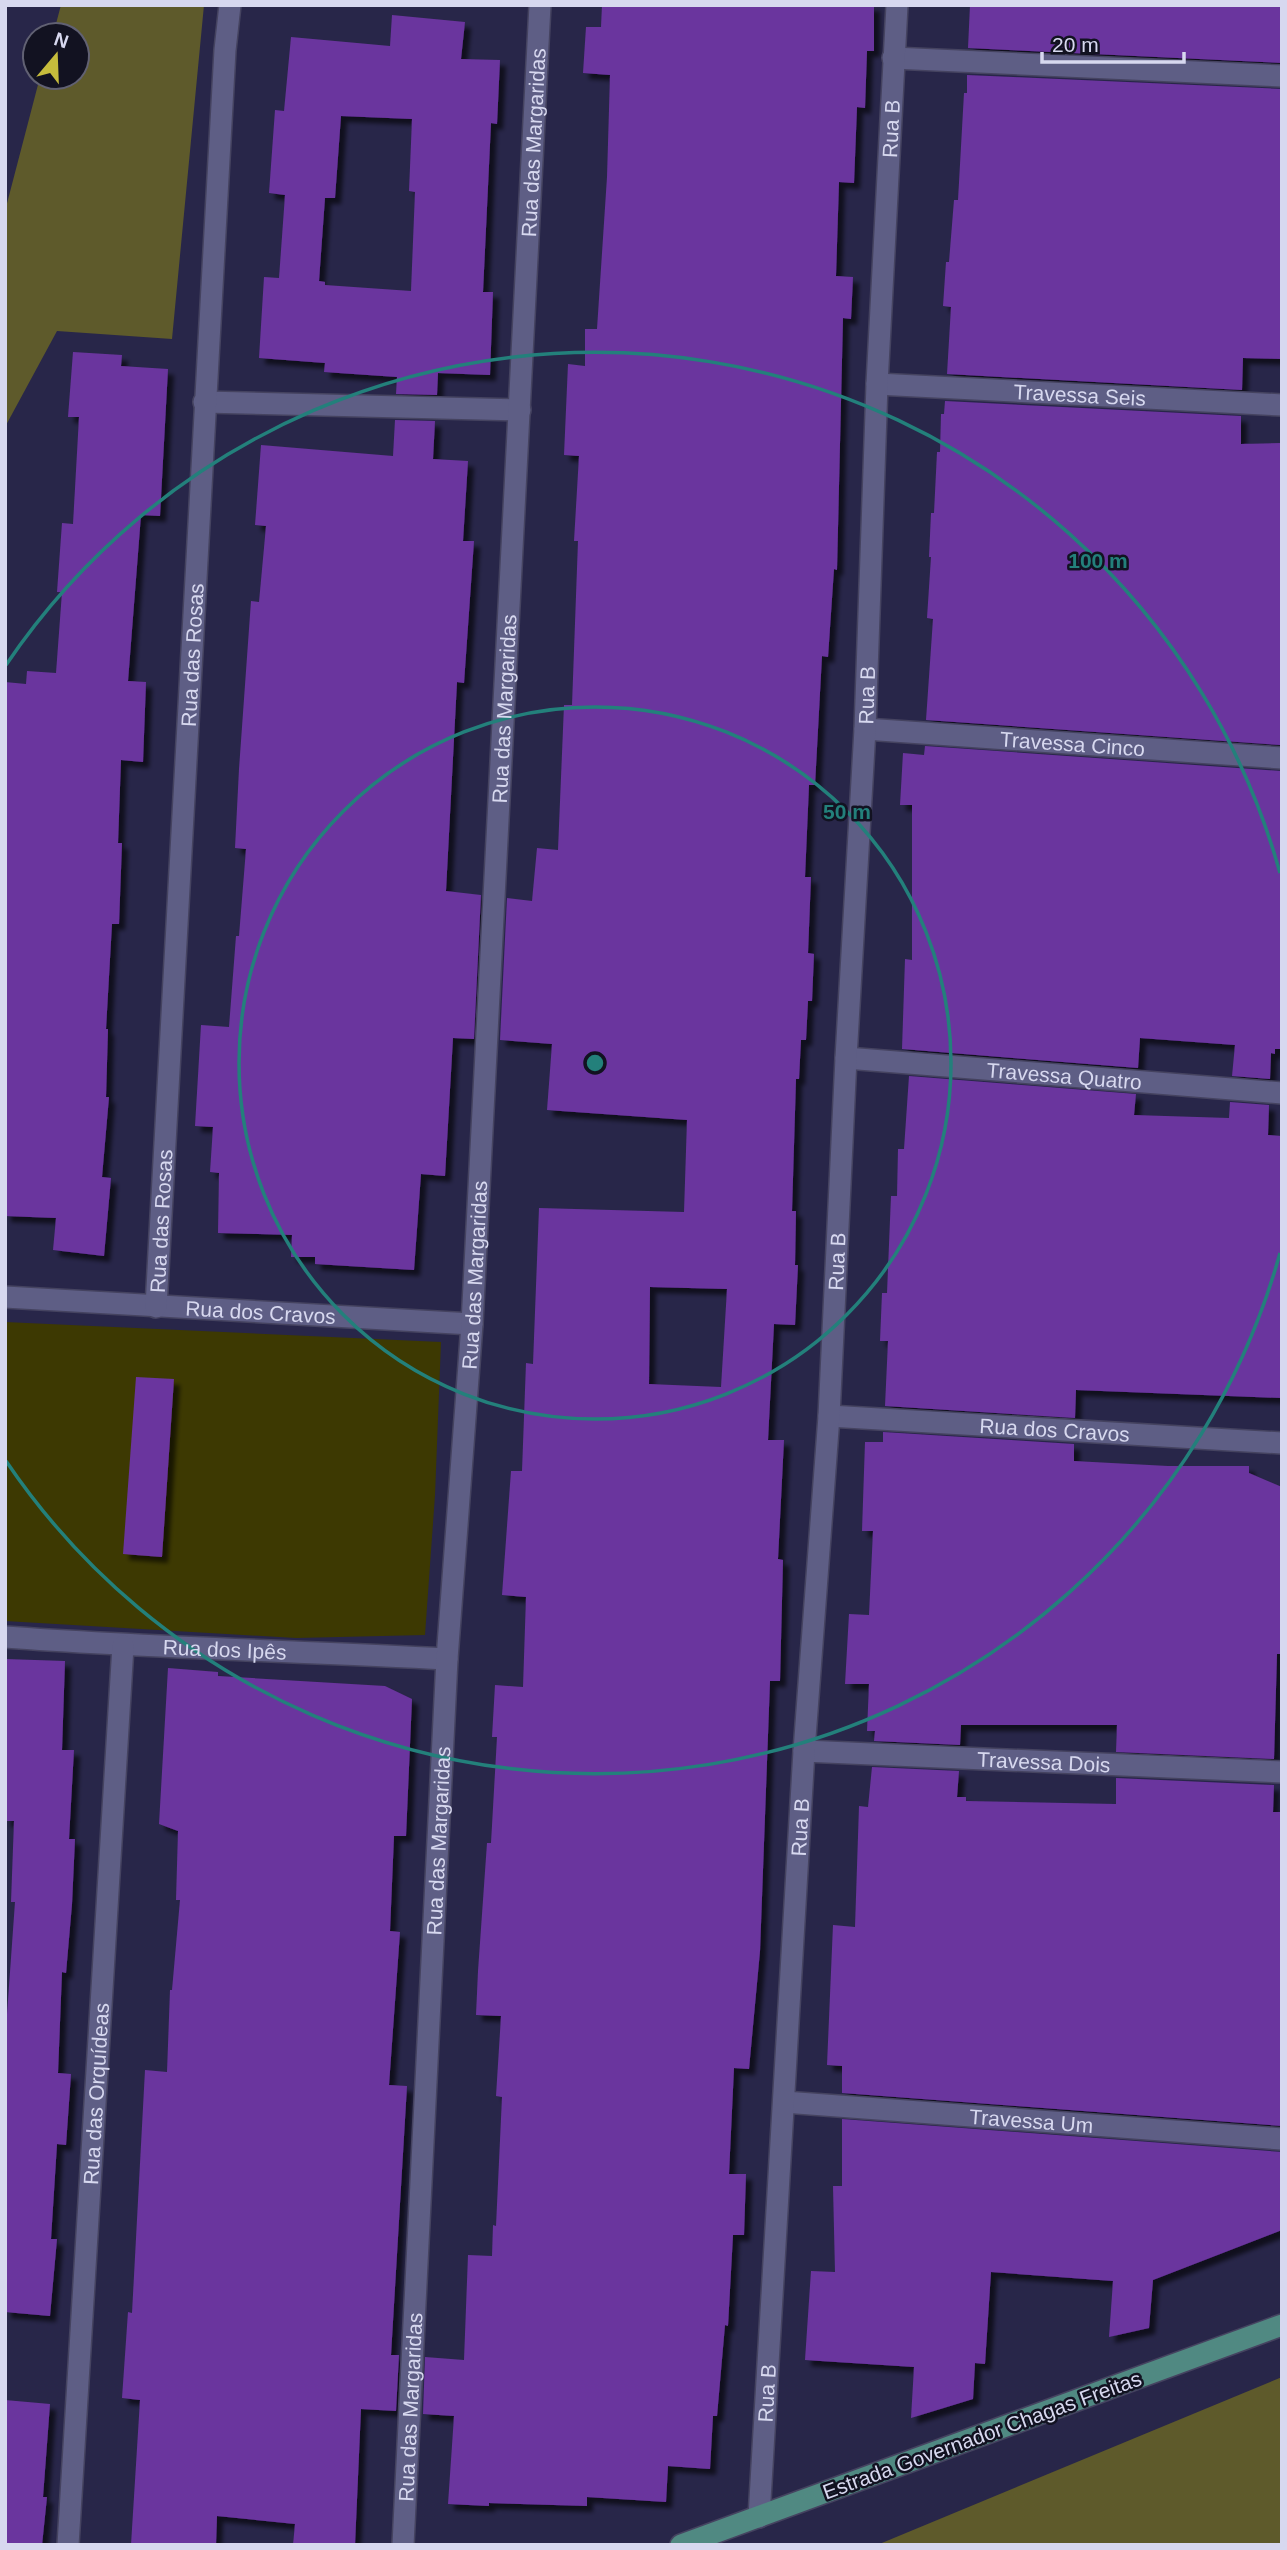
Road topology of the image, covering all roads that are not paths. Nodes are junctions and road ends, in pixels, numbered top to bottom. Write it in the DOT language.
graph roads {
  1 [pos="230,5"];
  2 [pos="540,5"];
  3 [pos="897,5"];
  4 [pos="893,58"];
  5 [pos="1282,76"];
  6 [pos="877,384"];
  7 [pos="204,402"];
  8 [pos="1282,405"];
  9 [pos="520,410"];
  10 [pos="865,729"];
  11 [pos="1282,758"];
  12 [pos="846,1059"];
  13 [pos="1282,1093"];
  14 [pos="5,1297"];
  15 [pos="156,1307"];
  16 [pos="472,1324"];
  17 [pos="829,1416"];
  18 [pos="1282,1443"];
  19 [pos="5,1637"];
  20 [pos="123,1646"];
  21 [pos="447,1660"];
  22 [pos="804,1752"];
  23 [pos="1282,1772"];
  24 [pos="784,2102"];
  25 [pos="1282,2139"];
  26 [pos="1282,2325"];
  27 [pos="759,2517"];
  28 [pos="68,2545"];
  29 [pos="403,2545"];
  30 [pos="681,2545"];
  1 -- 7 [label="street, Rua das Rosas"];
  2 -- 9 [label="street, Rua das Margaridas"];
  3 -- 4 [label="street, Rua B"];
  4 -- 5 [label="street"];
  4 -- 6 [label="street, Rua B"];
  6 -- 8 [label="street, Travessa Seis"];
  6 -- 10 [label="street, Rua B"];
  7 -- 9 [label="street"];
  7 -- 15 [label="street, Rua das Rosas"];
  9 -- 16 [label="street, Rua das Margaridas"];
  10 -- 11 [label="street, Travessa Cinco"];
  10 -- 12 [label="street, Rua B"];
  12 -- 13 [label="street, Travessa Quatro"];
  12 -- 17 [label="street, Rua B"];
  14 -- 15 [label="street, Rua dos Cravos"];
  15 -- 16 [label="street, Rua dos Cravos"];
  16 -- 21 [label="street, Rua das Margaridas"];
  17 -- 18 [label="street, Rua dos Cravos"];
  17 -- 22 [label="street, Rua B"];
  19 -- 20 [label="street, Rua dos Ipês"];
  20 -- 21 [label="street, Rua dos Ipês"];
  20 -- 28 [label="street, Rua das Orquídeas"];
  21 -- 29 [label="street, Rua das Margaridas"];
  22 -- 23 [label="street, Travessa Dois"];
  22 -- 24 [label="street, Rua B"];
  24 -- 25 [label="street, Travessa Um"];
  24 -- 27 [label="street, Rua B"];
  26 -- 27 [label="main road, Estrada Governador Chagas Freitas"];
  27 -- 30 [label="main road, Estrada Governador Chagas Freitas"];
}
